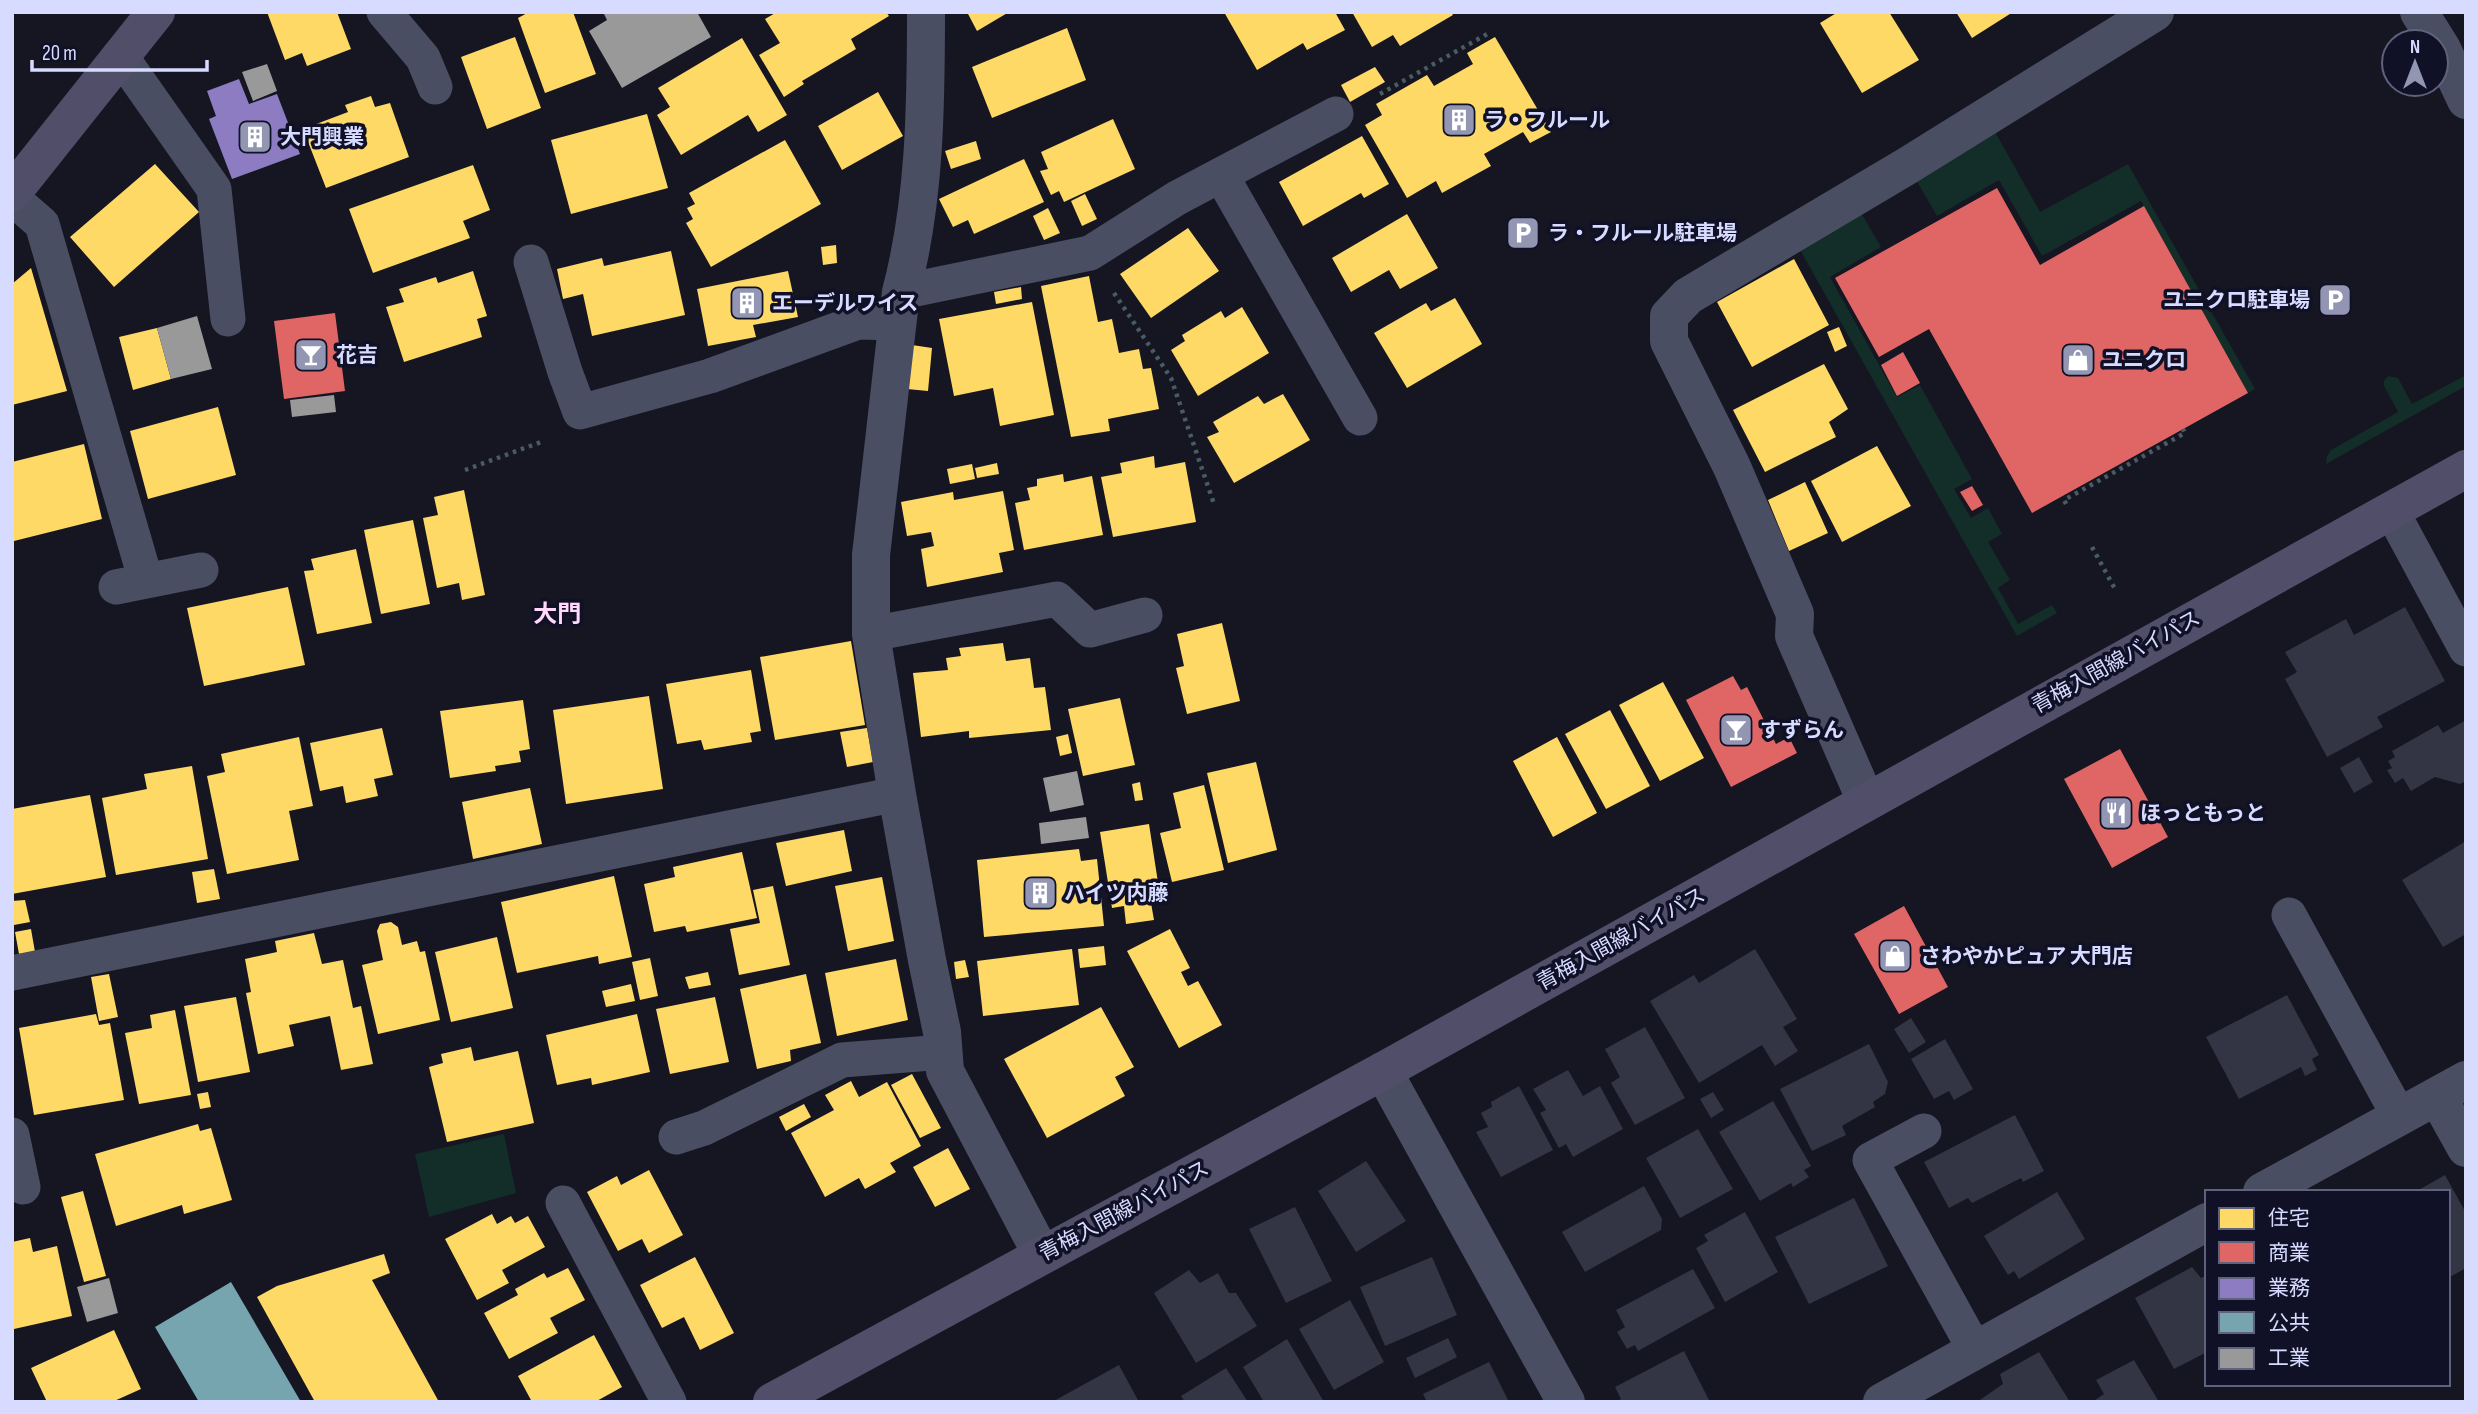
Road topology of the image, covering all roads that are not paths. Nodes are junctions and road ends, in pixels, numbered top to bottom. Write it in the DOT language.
graph roads {
  1 [pos="156,12"];
  2 [pos="384,12"];
  3 [pos="926,12"];
  4 [pos="2155,12"];
  5 [pos="2419,12"];
  6 [pos="120,55"];
  7 [pos="436,87"];
  8 [pos="2466,100"];
  9 [pos="1336,114"];
  10 [pos="1221,175"];
  11 [pos="12,195"];
  12 [pos="531,262"];
  13 [pos="899,307"];
  14 [pos="228,319"];
  15 [pos="1360,418"];
  16 [pos="2466,469"];
  17 [pos="2391,510"];
  18 [pos="201,569"];
  19 [pos="1145,615"];
  20 [pos="871,634"];
  21 [pos="2466,649"];
  22 [pos="897,794"];
  23 [pos="1866,801"];
  24 [pos="2290,915"];
  25 [pos="12,973"];
  26 [pos="944,1052"];
  27 [pos="1383,1072"];
  28 [pos="2451,1088"];
  29 [pos="2399,1116"];
  30 [pos="1924,1131"];
  31 [pos="12,1135"];
  32 [pos="676,1136"];
  33 [pos="2466,1148"];
  34 [pos="23,1187"];
  35 [pos="2266,1190"];
  36 [pos="563,1203"];
  37 [pos="2205,1223"];
  38 [pos="1042,1255"];
  39 [pos="1976,1350"];
  40 [pos="669,1402"];
  41 [pos="772,1402"];
  42 [pos="1566,1402"];
  43 [pos="1882,1402"];
  1 -- 6 [label="main road"];
  2 -- 7 [label="lane"];
  3 -- 13 [label="street"];
  4 -- 23 [label="street"];
  5 -- 8 [label="street"];
  6 -- 11 [label="main road"];
  6 -- 14 [label="lane"];
  9 -- 10 [label="lane"];
  10 -- 13 [label="lane"];
  10 -- 15 [label="lane"];
  11 -- 18 [label="lane"];
  12 -- 13 [label="lane"];
  13 -- 20 [label="street"];
  16 -- 17 [label="main road, 青梅入間線バイパス"];
  17 -- 21 [label="lane"];
  17 -- 23 [label="main road, 青梅入間線バイパス"];
  19 -- 20 [label="lane"];
  20 -- 22 [label="street"];
  22 -- 25 [label="lane"];
  22 -- 26 [label="street"];
  23 -- 27 [label="main road, 青梅入間線バイパス"];
  24 -- 29 [label="lane"];
  26 -- 32 [label="lane"];
  26 -- 38 [label="street"];
  27 -- 38 [label="main road, 青梅入間線バイパス"];
  27 -- 42 [label="street"];
  28 -- 29 [label="street"];
  28 -- 33 [label="street"];
  29 -- 35 [label="street"];
  30 -- 39 [label="lane"];
  31 -- 34 [label="lane"];
  36 -- 40 [label="lane"];
  37 -- 39 [label="street"];
  38 -- 41 [label="main road, 青梅入間線バイパス"];
  39 -- 43 [label="street"];
}
